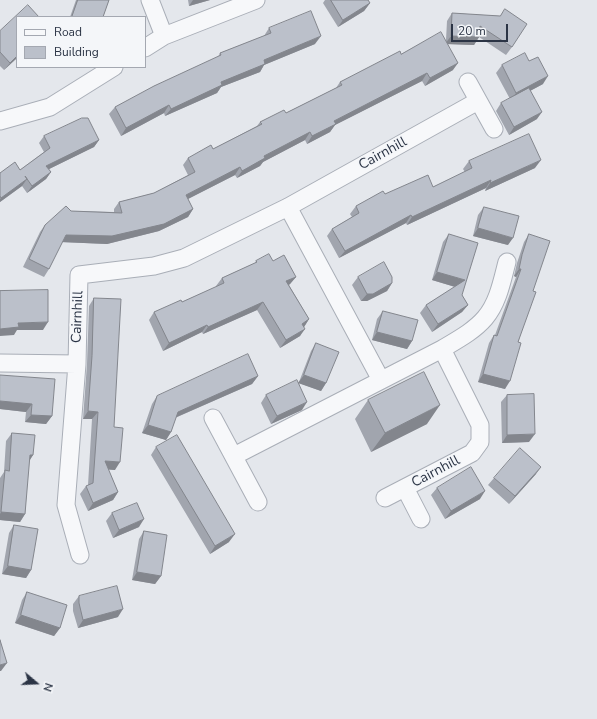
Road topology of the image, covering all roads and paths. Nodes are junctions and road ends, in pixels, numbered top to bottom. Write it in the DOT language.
graph roads {
  1 [pos="150,0"];
  2 [pos="256,0"];
  3 [pos="164,36"];
  4 [pos="146,47"];
  5 [pos="112,68"];
  6 [pos="468,82"];
  7 [pos="478,101"];
  8 [pos="0,121"];
  9 [pos="494,129"];
  10 [pos="288,207"];
  11 [pos="508,262"];
  12 [pos="442,349"];
  13 [pos="0,363"];
  14 [pos="77,364"];
  15 [pos="380,380"];
  16 [pos="213,418"];
  17 [pos="234,456"];
  18 [pos="405,488"];
  19 [pos="385,498"];
  20 [pos="258,502"];
  21 [pos="421,519"];
  22 [pos="80,555"];
  1 -- 3 [label="street"];
  2 -- 3 [label="street"];
  3 -- 4 [label="street"];
  5 -- 8 [label="street"];
  6 -- 7 [label="street"];
  7 -- 9 [label="street"];
  7 -- 10 [label="street, Cairnhill"];
  10 -- 14 [label="street, Cairnhill"];
  10 -- 15 [label="street"];
  11 -- 12 [label="street"];
  12 -- 15 [label="street"];
  12 -- 18 [label="street, Cairnhill"];
  13 -- 14 [label="street"];
  14 -- 22 [label="street, Cairnhill"];
  15 -- 17 [label="street"];
  16 -- 17 [label="street"];
  17 -- 20 [label="street"];
  18 -- 19 [label="street, Cairnhill"];
  18 -- 21 [label="street, Cairnhill"];
}
